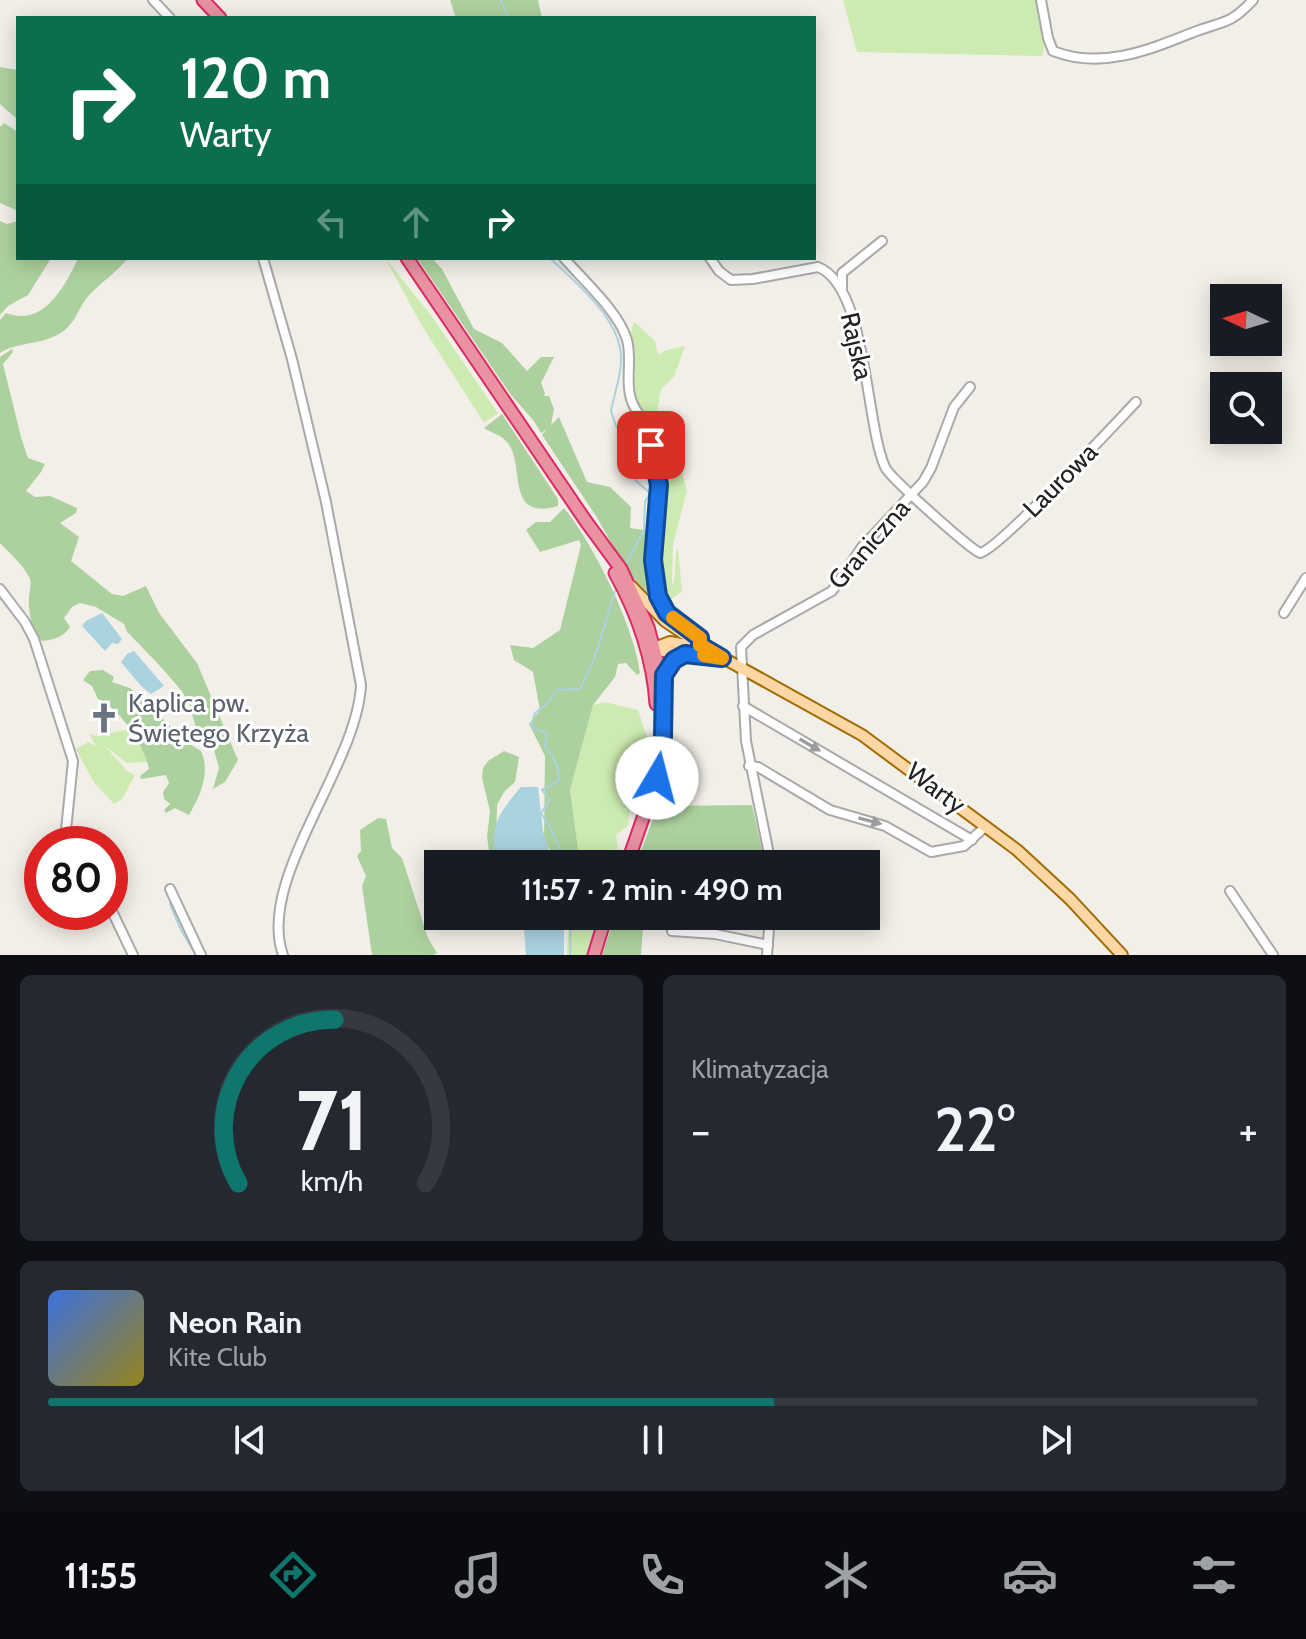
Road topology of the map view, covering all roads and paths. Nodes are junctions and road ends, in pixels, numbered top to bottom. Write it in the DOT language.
graph roads {
  1 [pos="153,0"];
  2 [pos="203,0"];
  3 [pos="1041,0"];
  4 [pos="1253,0"];
  5 [pos="168,16"];
  6 [pos="218,16"];
  7 [pos="882,241"];
  8 [pos="264,260"];
  9 [pos="408,260"];
  10 [pos="566,260"];
  11 [pos="711,260"];
  12 [pos="842,293"];
  13 [pos="970,387"];
  14 [pos="1136,402"];
  15 [pos="911,496"];
  16 [pos="980,553"];
  17 [pos="617,570"];
  18 [pos="1306,578"];
  19 [pos="631,586"];
  20 [pos="0,589"];
  21 [pos="1284,613"];
  22 [pos="703,647"];
  23 [pos="651,650"];
  24 [pos="685,654"];
  25 [pos="722,658"];
  26 [pos="741,669"];
  27 [pos="662,679"];
  28 [pos="743,706"];
  29 [pos="749,766"];
  30 [pos="657,767"];
  31 [pos="66,826"];
  32 [pos="986,826"];
  33 [pos="972,840"];
  34 [pos="632,850"];
  35 [pos="768,850"];
  36 [pos="170,889"];
  37 [pos="1230,891"];
  38 [pos="121,930"];
  39 [pos="602,930"];
  40 [pos="769,930"];
  41 [pos="672,931"];
  42 [pos="768,950"];
  43 [pos="133,955"];
  44 [pos="201,955"];
  45 [pos="283,955"];
  46 [pos="594,955"];
  47 [pos="1122,955"];
  48 [pos="1273,955"];
  1 -- 5 [label="street"];
  2 -- 6 [label="highway"];
  3 -- 4 [label="street"];
  7 -- 12 [label="street"];
  8 -- 45 [label="street"];
  9 -- 17 [label="highway"];
  10 -- 22 [label="street"];
  11 -- 12 [label="street, Rajska"];
  12 -- 15 [label="street, Rajska"];
  13 -- 15 [label="street, Graniczna"];
  14 -- 16 [label="street, Laurowa"];
  15 -- 16 [label="street, Rajska"];
  15 -- 26 [label="street, Graniczna"];
  17 -- 19 [label="highway"];
  17 -- 23 [label="highway"];
  18 -- 21 [label="street"];
  19 -- 22 [label="main road"];
  19 -- 23 [label="highway"];
  20 -- 31 [label="street"];
  22 -- 23 [label="main road, Warty"];
  22 -- 25 [label="main road, Warty"];
  23 -- 24 [label="main road, Warty"];
  23 -- 27 [label="highway"];
  23 -- 30 [label="highway"];
  24 -- 25 [label="main road, Warty"];
  24 -- 27 [label="main road"];
  25 -- 26 [label="main road, Warty"];
  26 -- 28 [label="street"];
  26 -- 32 [label="main road, Warty"];
  27 -- 30 [label="highway"];
  28 -- 29 [label="street"];
  28 -- 33 [label="street, one-way"];
  29 -- 33 [label="street, one-way"];
  29 -- 35 [label="street"];
  30 -- 34 [label="highway"];
  32 -- 33 [label="street"];
  32 -- 47 [label="main road, Warty"];
  36 -- 44 [label="street"];
  37 -- 48 [label="street"];
  38 -- 43 [label="street"];
  39 -- 46 [label="highway"];
  40 -- 42 [label="street"];
  41 -- 42 [label="street"];
}
